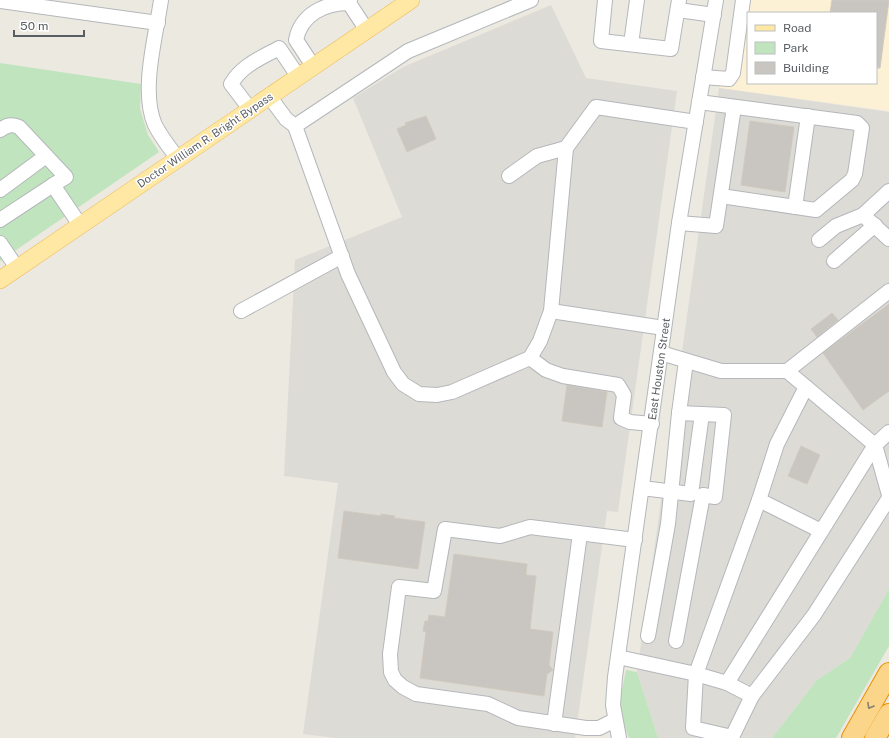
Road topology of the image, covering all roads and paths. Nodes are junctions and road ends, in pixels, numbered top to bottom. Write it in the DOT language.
graph roads {
  1 [pos="161,0"];
  2 [pos="411,0"];
  3 [pos="531,0"];
  4 [pos="605,0"];
  5 [pos="637,0"];
  6 [pos="716,0"];
  7 [pos="743,0"];
  8 [pos="0,1"];
  9 [pos="349,2"];
  10 [pos="678,5"];
  11 [pos="714,15"];
  12 [pos="158,23"];
  13 [pos="366,29"];
  14 [pos="743,32"];
  15 [pos="631,44"];
  16 [pos="313,66"];
  17 [pos="298,76"];
  18 [pos="703,77"];
  19 [pos="269,96"];
  20 [pos="699,102"];
  21 [pos="734,107"];
  22 [pos="250,109"];
  23 [pos="808,116"];
  24 [pos="696,122"];
  25 [pos="295,126"];
  26 [pos="0,130"];
  27 [pos="566,148"];
  28 [pos="46,156"];
  29 [pos="178,158"];
  30 [pos="509,176"];
  31 [pos="53,185"];
  32 [pos="0,190"];
  33 [pos="889,191"];
  34 [pos="721,196"];
  35 [pos="795,207"];
  36 [pos="863,214"];
  37 [pos="2,216"];
  38 [pos="679,223"];
  39 [pos="875,225"];
  40 [pos="80,226"];
  41 [pos="889,239"];
  42 [pos="819,240"];
  43 [pos="0,243"];
  44 [pos="342,256"];
  45 [pos="834,260"];
  46 [pos="17,268"];
  47 [pos="0,280"];
  48 [pos="889,291"];
  49 [pos="241,311"];
  50 [pos="551,311"];
  51 [pos="664,328"];
  52 [pos="661,353"];
  53 [pos="530,358"];
  54 [pos="686,361"];
  55 [pos="787,371"];
  56 [pos="806,387"];
  57 [pos="679,413"];
  58 [pos="702,414"];
  59 [pos="652,424"];
  60 [pos="889,432"];
  61 [pos="875,445"];
  62 [pos="642,488"];
  63 [pos="671,492"];
  64 [pos="697,495"];
  65 [pos="889,496"];
  66 [pos="759,500"];
  67 [pos="821,531"];
  68 [pos="580,534"];
  69 [pos="635,540"];
  70 [pos="648,636"];
  71 [pos="676,641"];
  72 [pos="618,657"];
  73 [pos="889,673"];
  74 [pos="696,674"];
  75 [pos="727,683"];
  76 [pos="752,696"];
  77 [pos="889,714"];
  78 [pos="615,720"];
  79 [pos="554,724"];
  80 [pos="619,738"];
  81 [pos="852,738"];
  82 [pos="875,738"];
  1 -- 12 [label="street"];
  2 -- 13 [label="main road, Doctor William R. Bright Bypass"];
  3 -- 25 [label="street"];
  4 -- 15 [label="street"];
  5 -- 15 [label="street"];
  6 -- 11 [label="street, East Houston Street"];
  7 -- 14 [label="street"];
  8 -- 12 [label="street"];
  9 -- 13 [label="street"];
  9 -- 16 [label="street"];
  10 -- 11 [label="street"];
  10 -- 15 [label="street"];
  11 -- 18 [label="street, East Houston Street"];
  12 -- 29 [label="street"];
  13 -- 16 [label="main road, Doctor William R. Bright Bypass"];
  14 -- 18 [label="street"];
  16 -- 17 [label="main road, Doctor William R. Bright Bypass"];
  17 -- 19 [label="main road, Doctor William R. Bright Bypass"];
  17 -- 22 [label="street"];
  18 -- 20 [label="street, East Houston Street"];
  19 -- 22 [label="main road, Doctor William R. Bright Bypass"];
  19 -- 25 [label="street"];
  20 -- 21 [label="street"];
  20 -- 24 [label="street, East Houston Street"];
  21 -- 23 [label="street"];
  21 -- 34 [label="street"];
  22 -- 29 [label="main road, Doctor William R. Bright Bypass"];
  23 -- 35 [label="street"];
  23 -- 35 [label="street"];
  24 -- 27 [label="street"];
  24 -- 38 [label="street, East Houston Street"];
  25 -- 44 [label="street"];
  26 -- 28 [label="street"];
  27 -- 30 [label="street"];
  27 -- 50 [label="street"];
  28 -- 31 [label="street"];
  28 -- 32 [label="street"];
  29 -- 40 [label="main road, Doctor William R. Bright Bypass"];
  31 -- 37 [label="street"];
  31 -- 40 [label="street"];
  33 -- 36 [label="street"];
  34 -- 35 [label="street"];
  34 -- 38 [label="street"];
  36 -- 39 [label="street"];
  36 -- 42 [label="street"];
  38 -- 51 [label="street, East Houston Street"];
  39 -- 41 [label="street"];
  39 -- 45 [label="street"];
  40 -- 46 [label="main road, Doctor William R. Bright Bypass"];
  43 -- 46 [label="street"];
  44 -- 49 [label="street"];
  44 -- 53 [label="street"];
  46 -- 47 [label="main road, Doctor William R. Bright Bypass"];
  48 -- 55 [label="street"];
  50 -- 51 [label="street"];
  50 -- 53 [label="street"];
  51 -- 52 [label="street, East Houston Street"];
  52 -- 54 [label="street"];
  52 -- 59 [label="street, East Houston Street"];
  53 -- 59 [label="street"];
  54 -- 55 [label="street"];
  54 -- 57 [label="street"];
  55 -- 56 [label="street"];
  56 -- 61 [label="street"];
  56 -- 66 [label="street"];
  57 -- 58 [label="street"];
  57 -- 63 [label="street"];
  58 -- 64 [label="street"];
  58 -- 64 [label="street"];
  59 -- 62 [label="street, East Houston Street"];
  60 -- 61 [label="street"];
  61 -- 65 [label="street"];
  61 -- 67 [label="street"];
  62 -- 63 [label="street"];
  62 -- 69 [label="street, East Houston Street"];
  63 -- 64 [label="street"];
  63 -- 70 [label="street"];
  64 -- 71 [label="street"];
  65 -- 76 [label="street"];
  66 -- 67 [label="street"];
  66 -- 74 [label="street"];
  67 -- 75 [label="street"];
  68 -- 69 [label="street"];
  68 -- 79 [label="street"];
  68 -- 79 [label="street"];
  69 -- 72 [label="street, East Houston Street"];
  72 -- 74 [label="street"];
  72 -- 78 [label="street, East Houston Street"];
  73 -- 81 [label="highway, one-way"];
  74 -- 75 [label="street"];
  74 -- 76 [label="street"];
  75 -- 76 [label="street"];
  77 -- 82 [label="highway"];
  78 -- 79 [label="street"];
  78 -- 80 [label="street, East Houston Street"];
}
